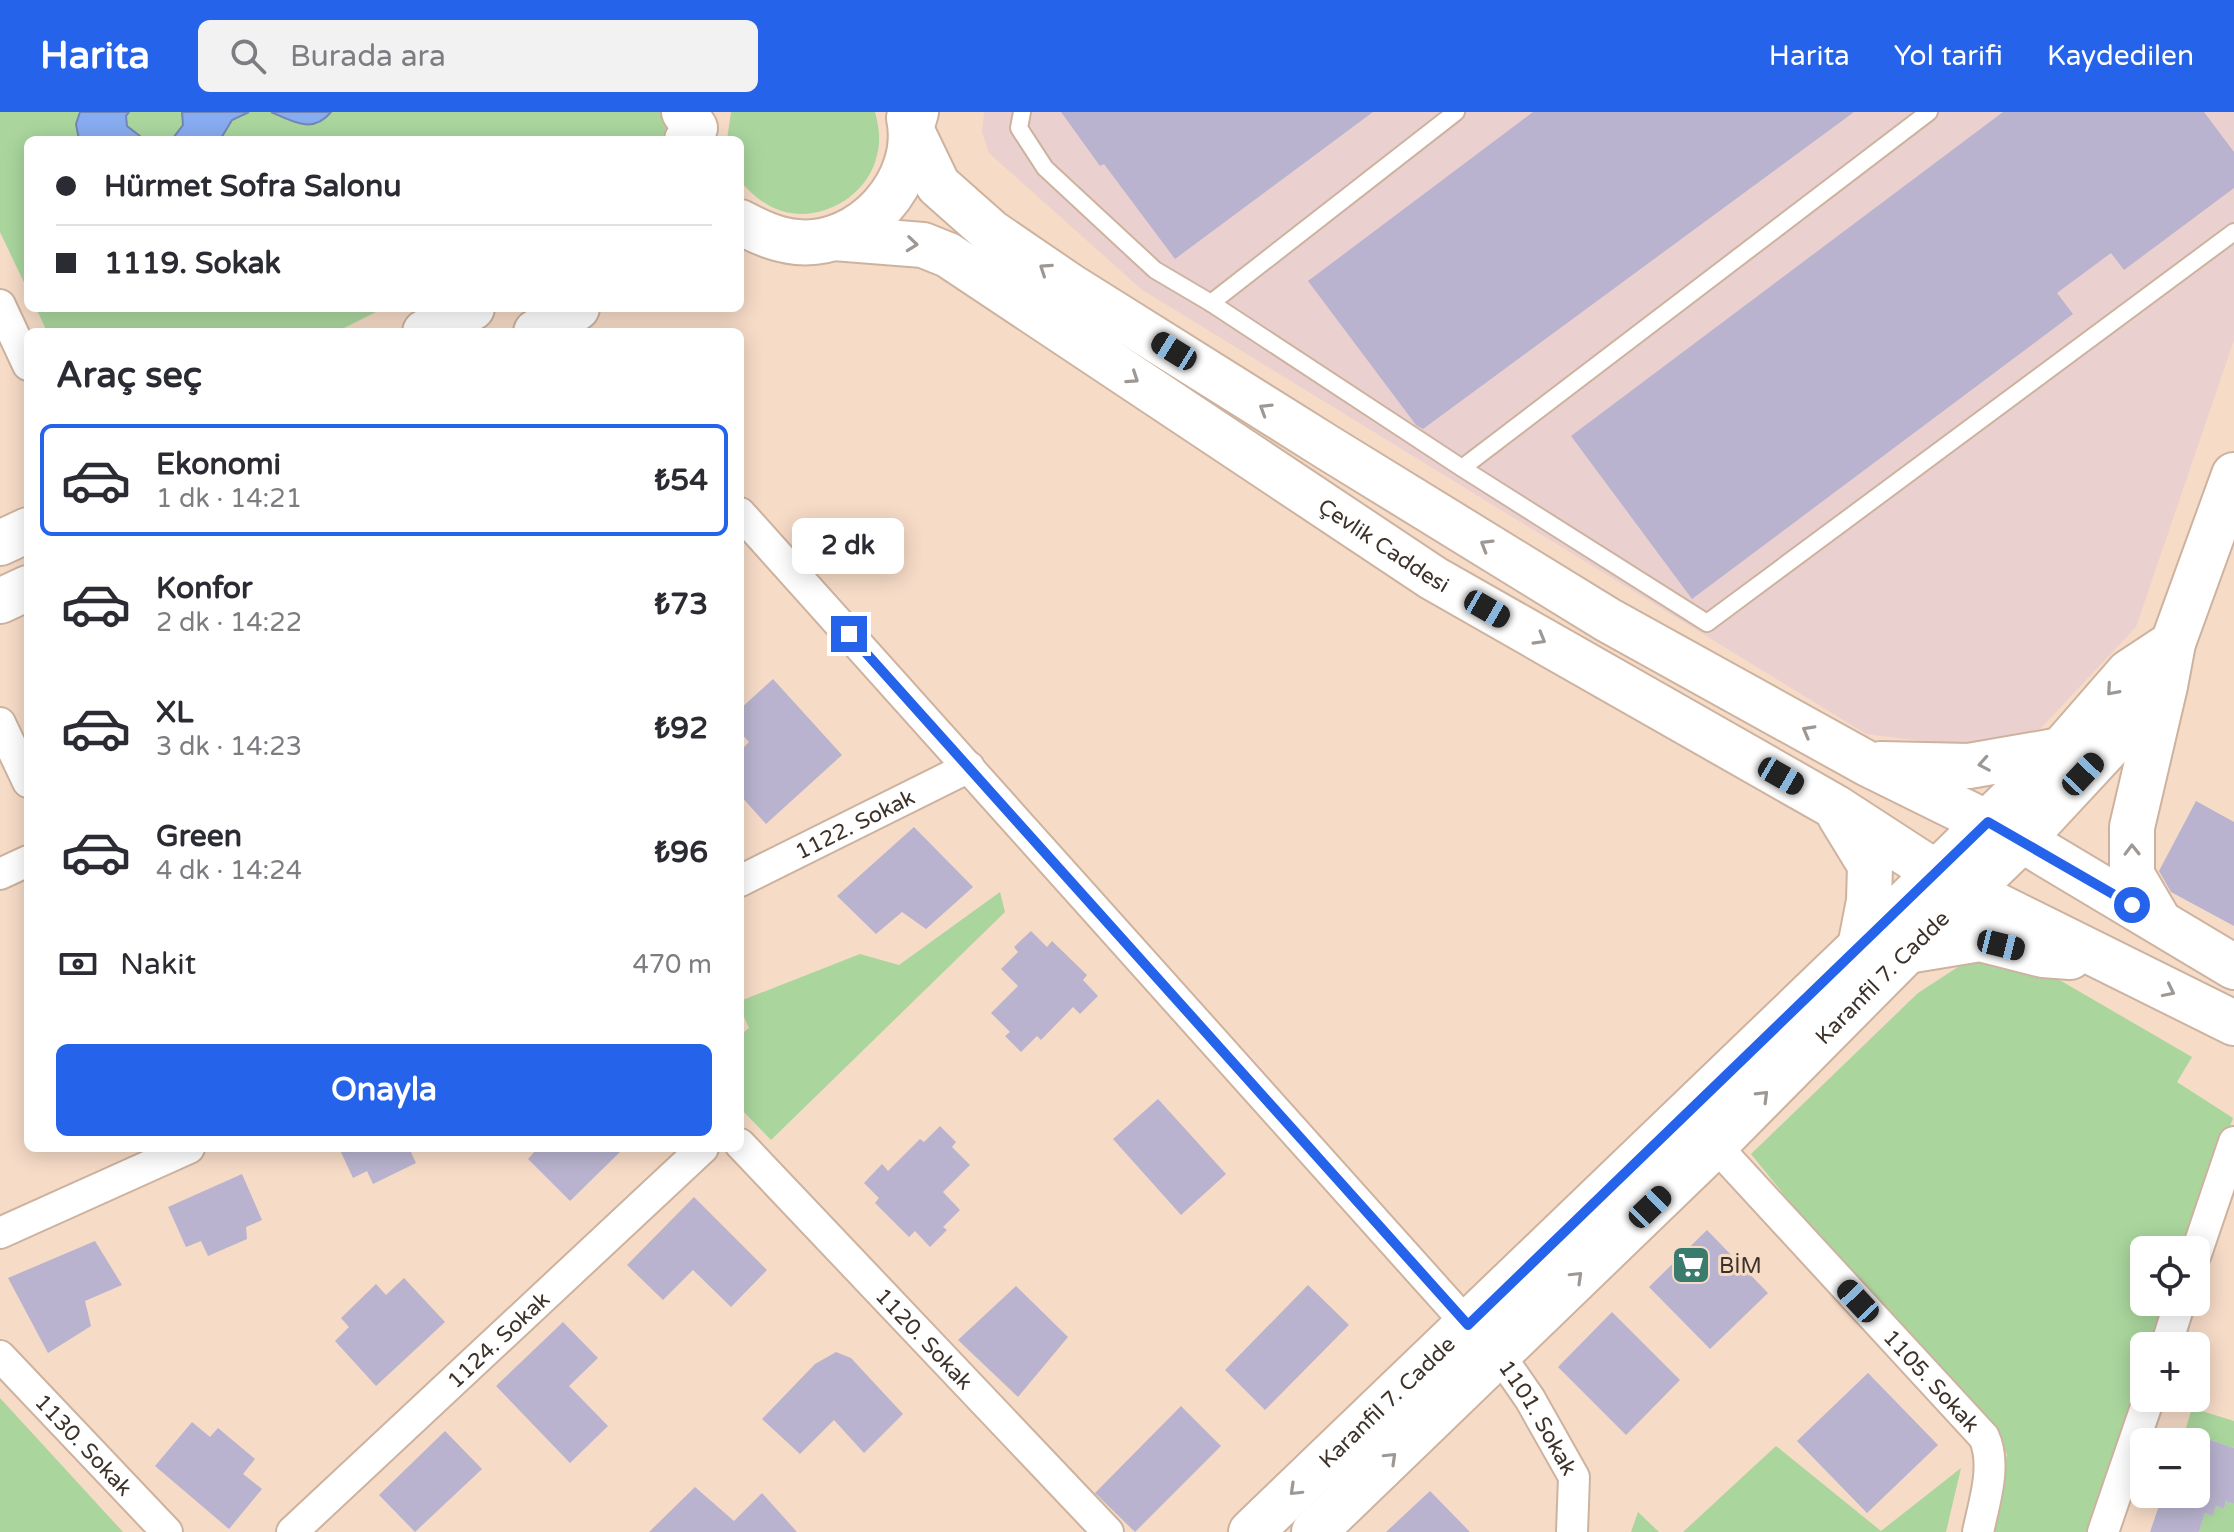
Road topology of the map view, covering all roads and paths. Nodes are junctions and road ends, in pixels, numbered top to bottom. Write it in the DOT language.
graph roads {
  1 [pos="1022,112"];
  2 [pos="1456,112"];
  3 [pos="1929,112"];
  4 [pos="912,118"];
  5 [pos="749,232"];
  6 [pos="2234,232"];
  7 [pos="834,238"];
  8 [pos="1211,303"];
  9 [pos="0,305"];
  10 [pos="464,312"];
  11 [pos="433,328"];
  12 [pos="24,356"];
  13 [pos="1462,468"];
  14 [pos="2234,475"];
  15 [pos="744,522"];
  16 [pos="24,532"];
  17 [pos="0,543"];
  18 [pos="24,590"];
  19 [pos="0,601"];
  20 [pos="2173,643"];
  21 [pos="2165,686"];
  22 [pos="0,723"];
  23 [pos="2061,750"];
  24 [pos="1868,764"];
  25 [pos="969,767"];
  26 [pos="24,774"];
  27 [pos="1835,807"];
  28 [pos="1988,822"];
  29 [pos="24,863"];
  30 [pos="0,874"];
  31 [pos="744,879"];
  32 [pos="1953,882"];
  33 [pos="2159,921"];
  34 [pos="1860,947"];
  35 [pos="1907,951"];
  36 [pos="2105,960"];
  37 [pos="2234,967"];
  38 [pos="2234,1023"];
  39 [pos="2234,1142"];
  40 [pos="1715,1145"];
  41 [pos="744,1148"];
  42 [pos="180,1152"];
  43 [pos="699,1152"];
  44 [pos="0,1233"];
  45 [pos="2202,1236"];
  46 [pos="1483,1339"];
  47 [pos="0,1356"];
  48 [pos="2144,1412"];
  49 [pos="167,1532"];
  50 [pos="292,1532"];
  51 [pos="1108,1532"];
  52 [pos="1251,1532"];
  53 [pos="1314,1532"];
  54 [pos="1572,1532"];
  55 [pos="1978,1532"];
  56 [pos="2103,1532"];
  1 -- 8 [label="lane"];
  2 -- 8 [label="lane"];
  3 -- 13 [label="lane"];
  4 -- 7 [label="main road"];
  24 -- 4 [label="main road, one-way"];
  5 -- 7 [label="main road"];
  6 -- 13 [label="lane"];
  7 -- 27 [label="main road, Çevlik Caddesi, one-way"];
  8 -- 13 [label="lane"];
  9 -- 12 [label="street"];
  10 -- 11 [label="main road"];
  14 -- 20 [label="main road"];
  15 -- 25 [label="street, 1101. Sokak"];
  16 -- 17 [label="main road"];
  18 -- 19 [label="main road"];
  20 -- 21 [label="main road"];
  20 -- 23 [label="main road, one-way"];
  21 -- 28 [label="main road"];
  33 -- 21 [label="main road, one-way"];
  22 -- 26 [label="street"];
  23 -- 24 [label="main road, one-way"];
  23 -- 28 [label="main road"];
  24 -- 28 [label="main road"];
  25 -- 31 [label="street, 1122. Sokak"];
  25 -- 46 [label="street, 1101. Sokak"];
  27 -- 32 [label="main road, Çevlik Caddesi"];
  27 -- 34 [label="main road"];
  28 -- 32 [label="main road"];
  28 -- 33 [label="main road"];
  29 -- 30 [label="street"];
  32 -- 34 [label="main road, Karanfil 7. Cadde"];
  32 -- 35 [label="main road, Karanfil 7. Cadde"];
  32 -- 36 [label="main road, Çevlik Caddesi"];
  33 -- 37 [label="main road"];
  34 -- 46 [label="main road, Karanfil 7. Cadde"];
  35 -- 36 [label="main road"];
  40 -- 35 [label="main road, Karanfil 7. Cadde, one-way"];
  36 -- 38 [label="main road, one-way"];
  39 -- 45 [label="street"];
  46 -- 40 [label="main road, Karanfil 7. Cadde, one-way"];
  40 -- 55 [label="street, 1105. Sokak"];
  41 -- 51 [label="street, 1120. Sokak"];
  42 -- 44 [label="street"];
  43 -- 50 [label="street, 1124. Sokak"];
  46 -- 52 [label="main road, Karanfil 7. Cadde, one-way"];
  53 -- 46 [label="main road, Karanfil 7. Cadde, one-way"];
  46 -- 54 [label="street, 1101. Sokak"];
  47 -- 49 [label="street, 1130. Sokak"];
  48 -- 56 [label="street"];
}
